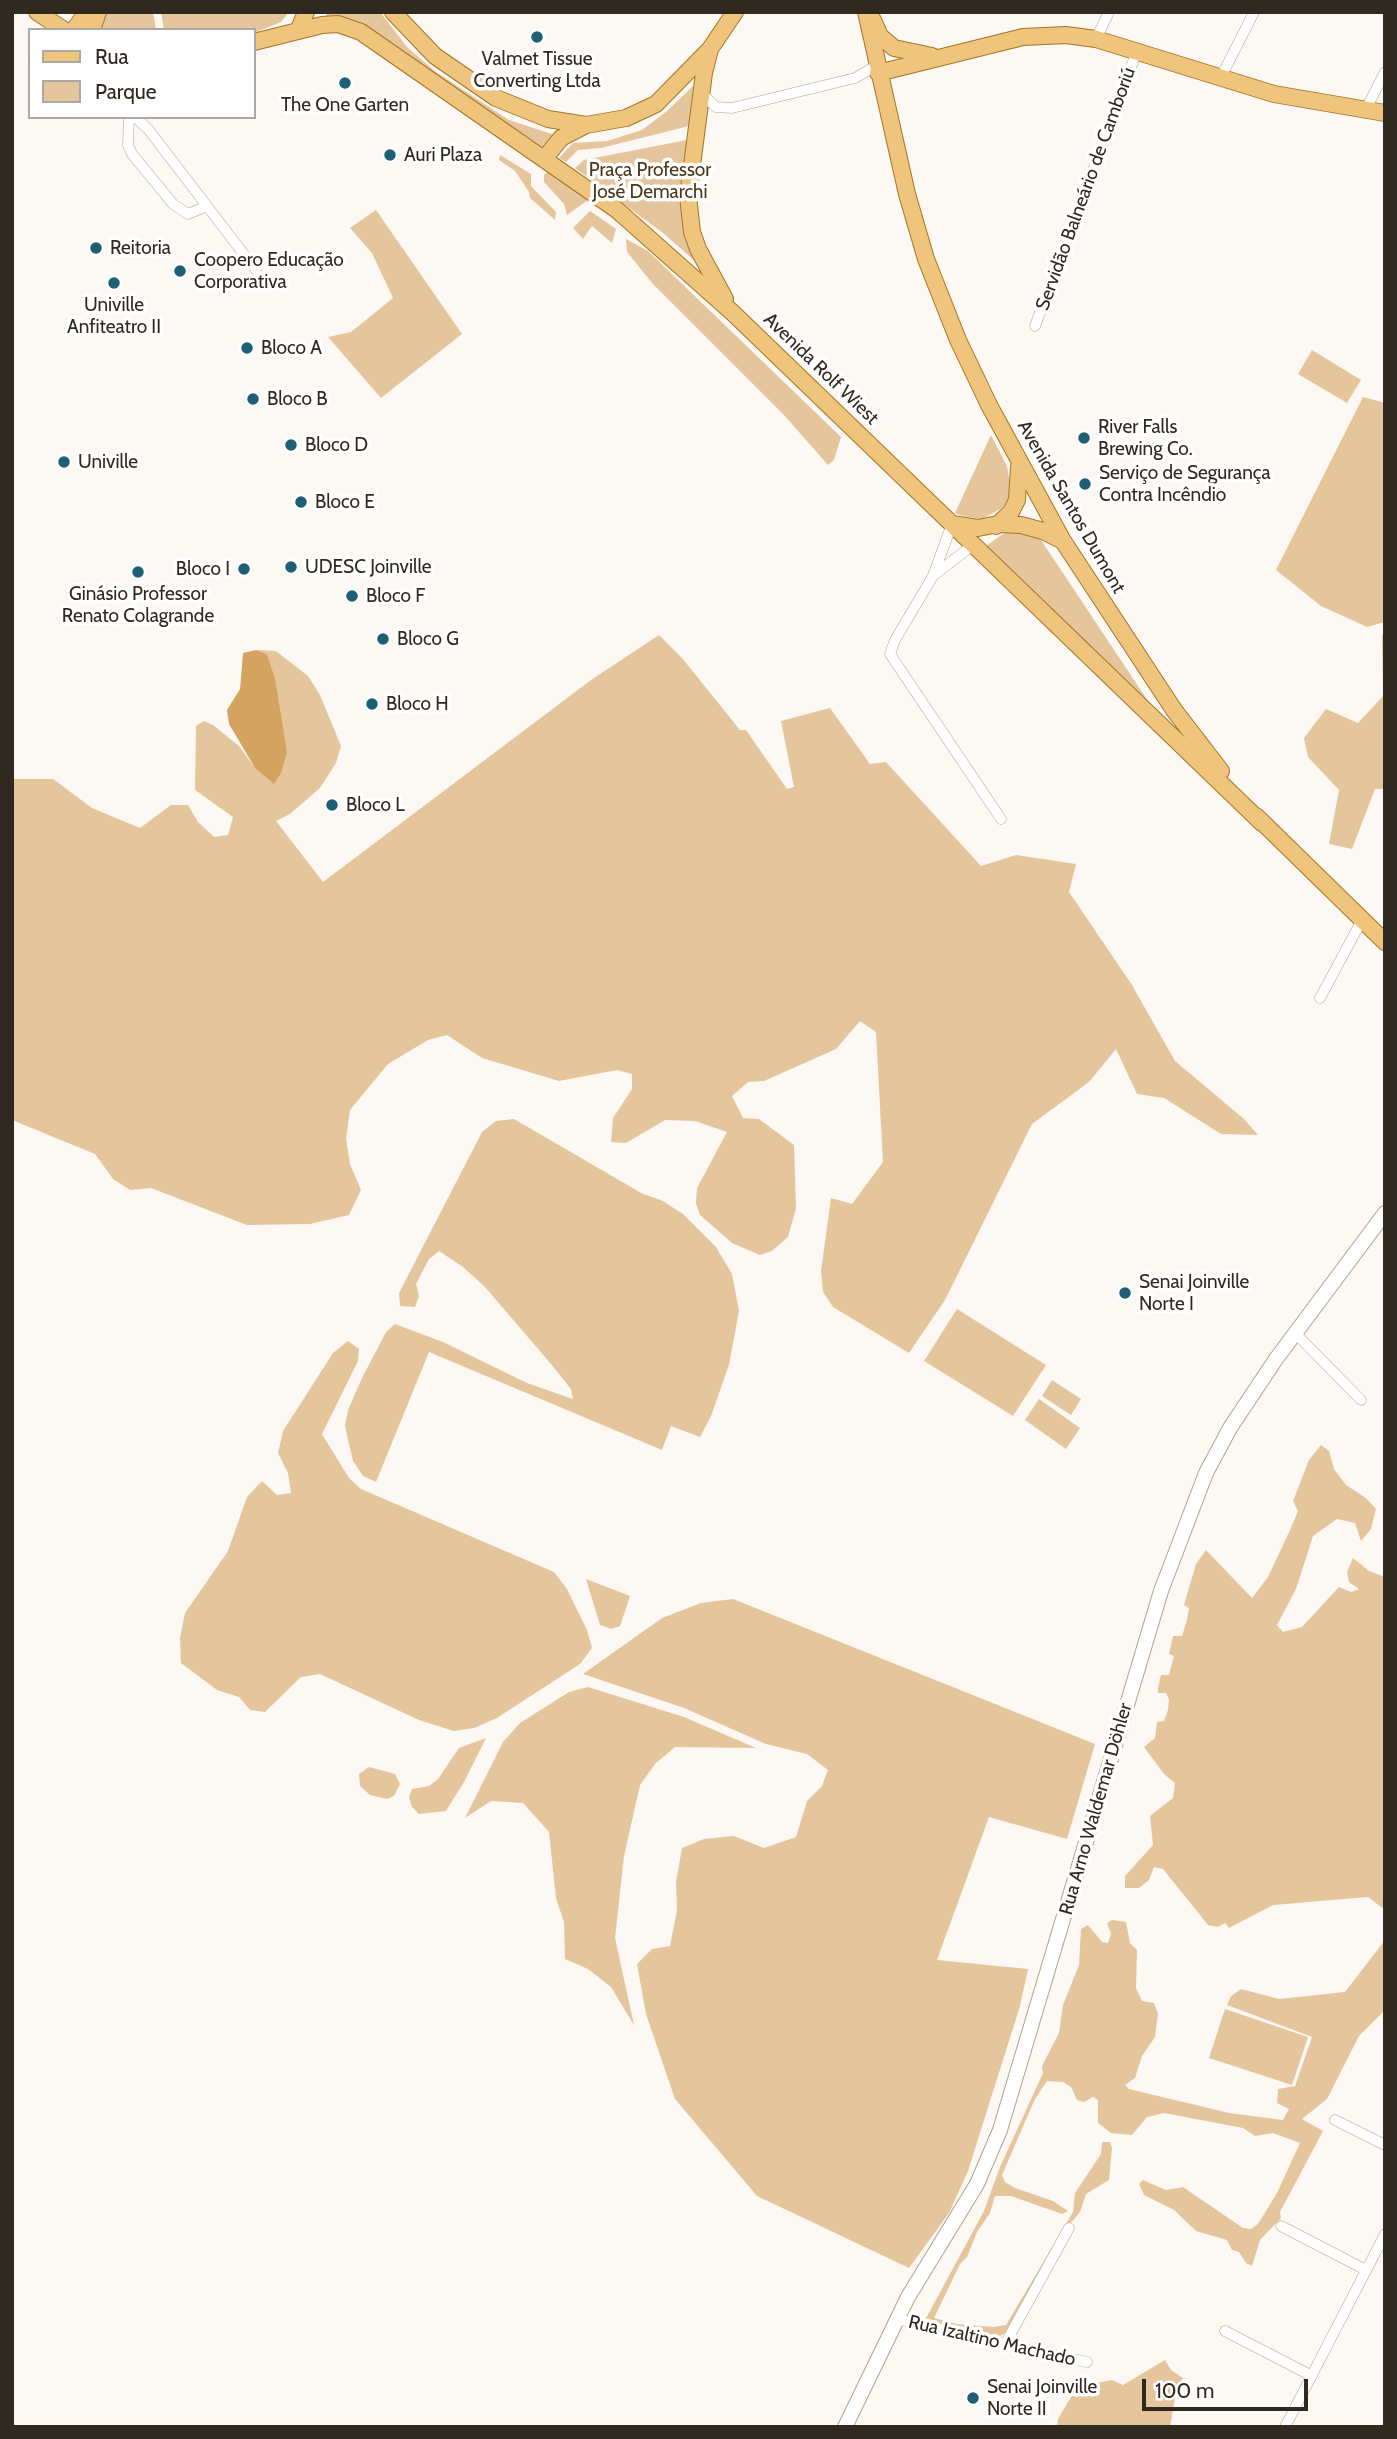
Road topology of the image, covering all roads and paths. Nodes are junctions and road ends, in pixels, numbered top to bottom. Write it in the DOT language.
graph roads {
  1 [pos="37,12"];
  2 [pos="87,12"];
  3 [pos="306,12"];
  4 [pos="320,12"];
  5 [pos="393,12"];
  6 [pos="735,12"];
  7 [pos="866,12"];
  8 [pos="872,12"];
  9 [pos="1109,12"];
  10 [pos="1254,12"];
  11 [pos="46,28"];
  12 [pos="61,28"];
  13 [pos="75,28"];
  14 [pos="299,29"];
  15 [pos="1096,39"];
  16 [pos="256,41"];
  17 [pos="710,49"];
  18 [pos="1137,51"];
  19 [pos="942,57"];
  20 [pos="877,69"];
  21 [pos="1385,72"];
  22 [pos="1220,79"];
  23 [pos="700,93"];
  24 [pos="1365,111"];
  25 [pos="1385,113"];
  26 [pos="129,119"];
  27 [pos="137,119"];
  28 [pos="586,125"];
  29 [pos="545,158"];
  30 [pos="207,206"];
  31 [pos="256,270"];
  32 [pos="733,313"];
  33 [pos="1035,326"];
  34 [pos="1019,463"];
  35 [pos="952,524"];
  36 [pos="998,524"];
  37 [pos="1063,541"];
  38 [pos="973,545"];
  39 [pos="933,576"];
  40 [pos="1001,819"];
  41 [pos="1262,823"];
  42 [pos="1362,920"];
  43 [pos="1385,942"];
  44 [pos="1320,998"];
  45 [pos="1385,1213"];
  46 [pos="1295,1333"];
  47 [pos="1361,1400"];
  48 [pos="1335,2120"];
  49 [pos="1385,2145"];
  50 [pos="1281,2226"];
  51 [pos="1069,2228"];
  52 [pos="1385,2234"];
  53 [pos="1366,2270"];
  54 [pos="897,2319"];
  55 [pos="1225,2331"];
  56 [pos="1005,2344"];
  57 [pos="1087,2362"];
  58 [pos="1312,2376"];
  59 [pos="845,2427"];
  60 [pos="1285,2427"];
  1 -- 11 [label="main road"];
  1 -- 12 [label="main road"];
  2 -- 13 [label="main road"];
  3 -- 14 [label="main road"];
  4 -- 14 [label="main road"];
  5 -- 28 [label="main road"];
  6 -- 17 [label="main road"];
  7 -- 20 [label="main road, Avenida Santos Dumont"];
  8 -- 19 [label="main road"];
  9 -- 15 [label="street"];
  10 -- 22 [label="street"];
  14 -- 16 [label="main road"];
  14 -- 29 [label="main road, Avenida Rolf Wiest"];
  15 -- 18 [label="main road"];
  15 -- 19 [label="main road"];
  17 -- 23 [label="main road"];
  17 -- 28 [label="main road"];
  18 -- 22 [label="main road"];
  18 -- 33 [label="street, Servidão Balneário de Camboriú"];
  19 -- 20 [label="main road"];
  20 -- 23 [label="street"];
  20 -- 34 [label="main road, Avenida Santos Dumont"];
  21 -- 24 [label="street"];
  22 -- 24 [label="main road"];
  23 -- 32 [label="main road"];
  24 -- 25 [label="main road"];
  26 -- 30 [label="street"];
  27 -- 30 [label="street"];
  28 -- 29 [label="main road"];
  29 -- 32 [label="main road, Avenida Rolf Wiest"];
  30 -- 31 [label="street"];
  32 -- 35 [label="main road, Avenida Rolf Wiest"];
  34 -- 36 [label="main road"];
  34 -- 37 [label="main road, Avenida Santos Dumont"];
  35 -- 36 [label="main road"];
  35 -- 38 [label="main road, Avenida Rolf Wiest"];
  35 -- 39 [label="street"];
  36 -- 37 [label="main road"];
  36 -- 38 [label="main road"];
  37 -- 41 [label="main road, Avenida Santos Dumont"];
  38 -- 39 [label="street"];
  38 -- 41 [label="main road, Avenida Rolf Wiest"];
  39 -- 40 [label="street"];
  41 -- 42 [label="main road, Avenida Santos Dumont"];
  42 -- 43 [label="main road, Avenida Santos Dumont"];
  42 -- 44 [label="street"];
  45 -- 46 [label="main road, Rua Arno Waldemar Döhler"];
  46 -- 47 [label="street"];
  46 -- 54 [label="main road, Rua Arno Waldemar Döhler"];
  48 -- 49 [label="street"];
  50 -- 53 [label="street"];
  51 -- 56 [label="street"];
  52 -- 53 [label="street"];
  53 -- 58 [label="street"];
  54 -- 56 [label="street, Rua Izaltino Machado"];
  54 -- 59 [label="main road, Rua Arno Waldemar Döhler"];
  55 -- 58 [label="street"];
  56 -- 57 [label="street, Rua Izaltino Machado"];
  58 -- 60 [label="street"];
}
